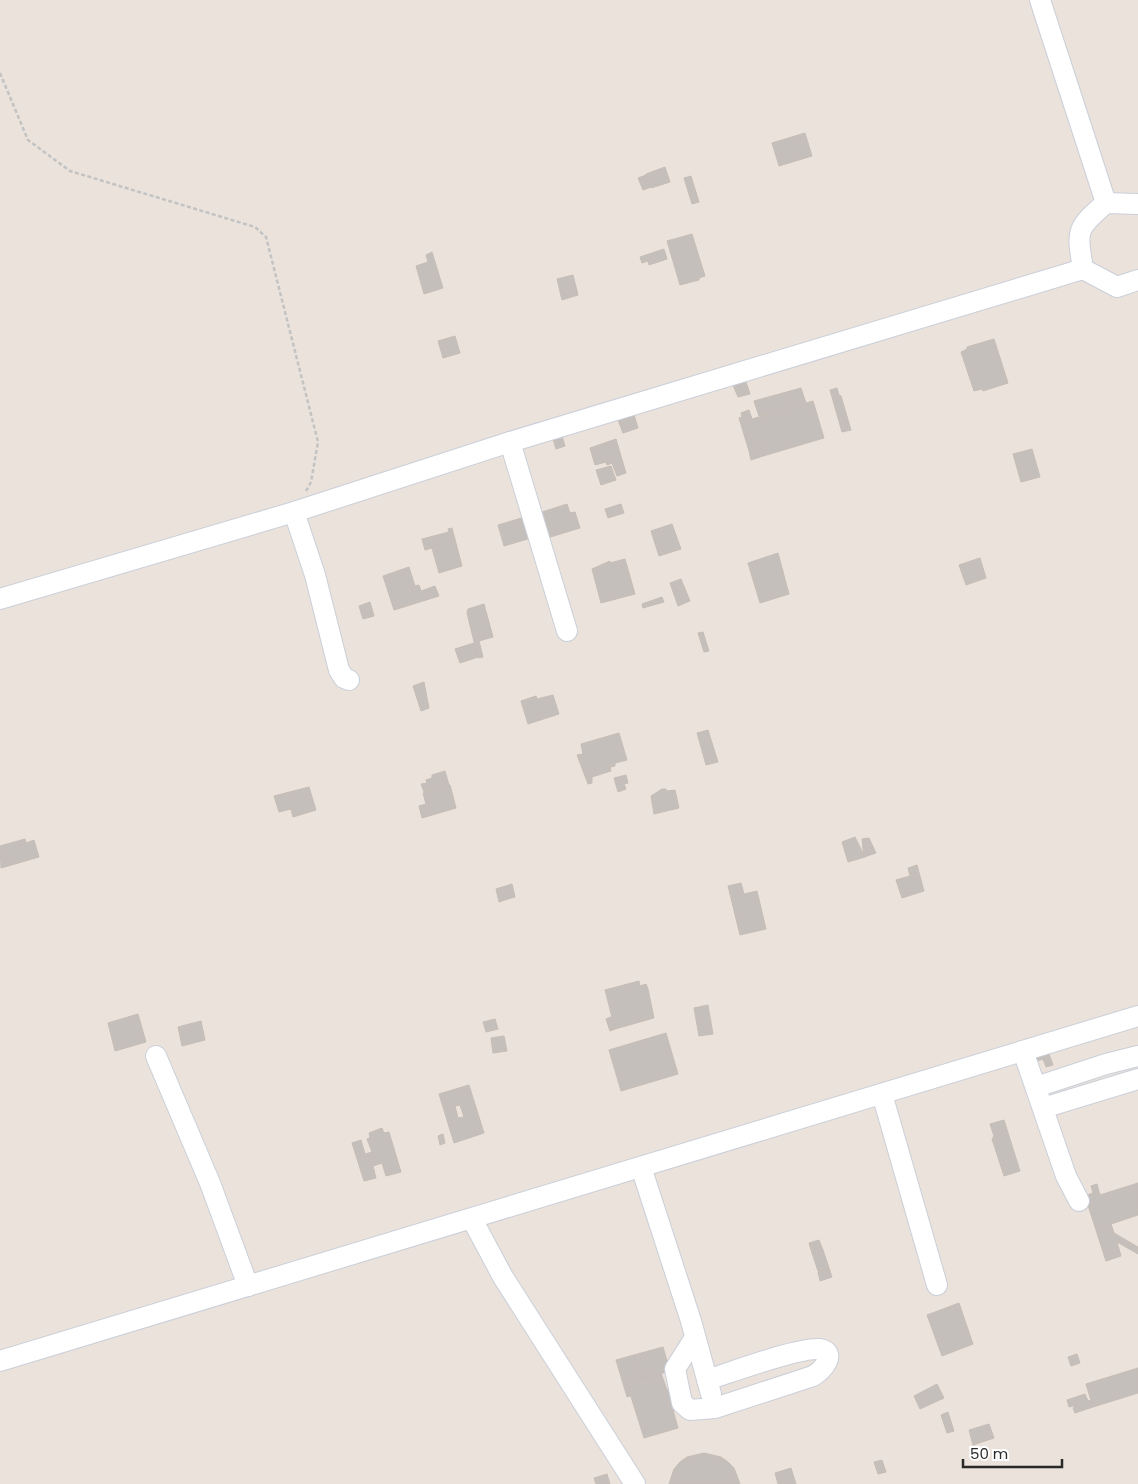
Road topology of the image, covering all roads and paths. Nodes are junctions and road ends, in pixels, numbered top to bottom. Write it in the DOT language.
graph roads {
  1 [pos="1040,0"];
  2 [pos="0,73"];
  3 [pos="1106,203"];
  4 [pos="1138,204"];
  5 [pos="1083,269"];
  6 [pos="1138,280"];
  7 [pos="510,442"];
  8 [pos="294,512"];
  9 [pos="0,600"];
  10 [pos="567,631"];
  11 [pos="349,680"];
  12 [pos="1138,1016"];
  13 [pos="1023,1051"];
  14 [pos="156,1056"];
  15 [pos="1138,1056"];
  16 [pos="1138,1079"];
  17 [pos="1036,1087"];
  18 [pos="882,1094"];
  19 [pos="1043,1108"];
  20 [pos="641,1167"];
  21 [pos="1079,1201"];
  22 [pos="472,1219"];
  23 [pos="937,1285"];
  24 [pos="248,1286"];
  25 [pos="694,1339"];
  26 [pos="0,1361"];
  27 [pos="706,1380"];
  28 [pos="715,1408"];
  29 [pos="635,1484"];
  1 -- 3 [label="street"];
  2 -- 8 [label="path"];
  3 -- 4 [label="street"];
  3 -- 5 [label="street"];
  5 -- 6 [label="street"];
  5 -- 7 [label="street"];
  7 -- 8 [label="street"];
  7 -- 10 [label="street"];
  8 -- 9 [label="street"];
  8 -- 11 [label="street"];
  12 -- 13 [label="street"];
  13 -- 17 [label="street"];
  13 -- 18 [label="street"];
  14 -- 24 [label="street"];
  15 -- 17 [label="street"];
  16 -- 19 [label="street"];
  17 -- 19 [label="street"];
  18 -- 20 [label="street"];
  18 -- 23 [label="street"];
  19 -- 21 [label="street"];
  20 -- 22 [label="street"];
  20 -- 25 [label="street"];
  22 -- 24 [label="street"];
  22 -- 29 [label="street"];
  24 -- 26 [label="street"];
  25 -- 27 [label="street"];
  25 -- 28 [label="street"];
  27 -- 28 [label="street"];
  27 -- 28 [label="street"];
}
